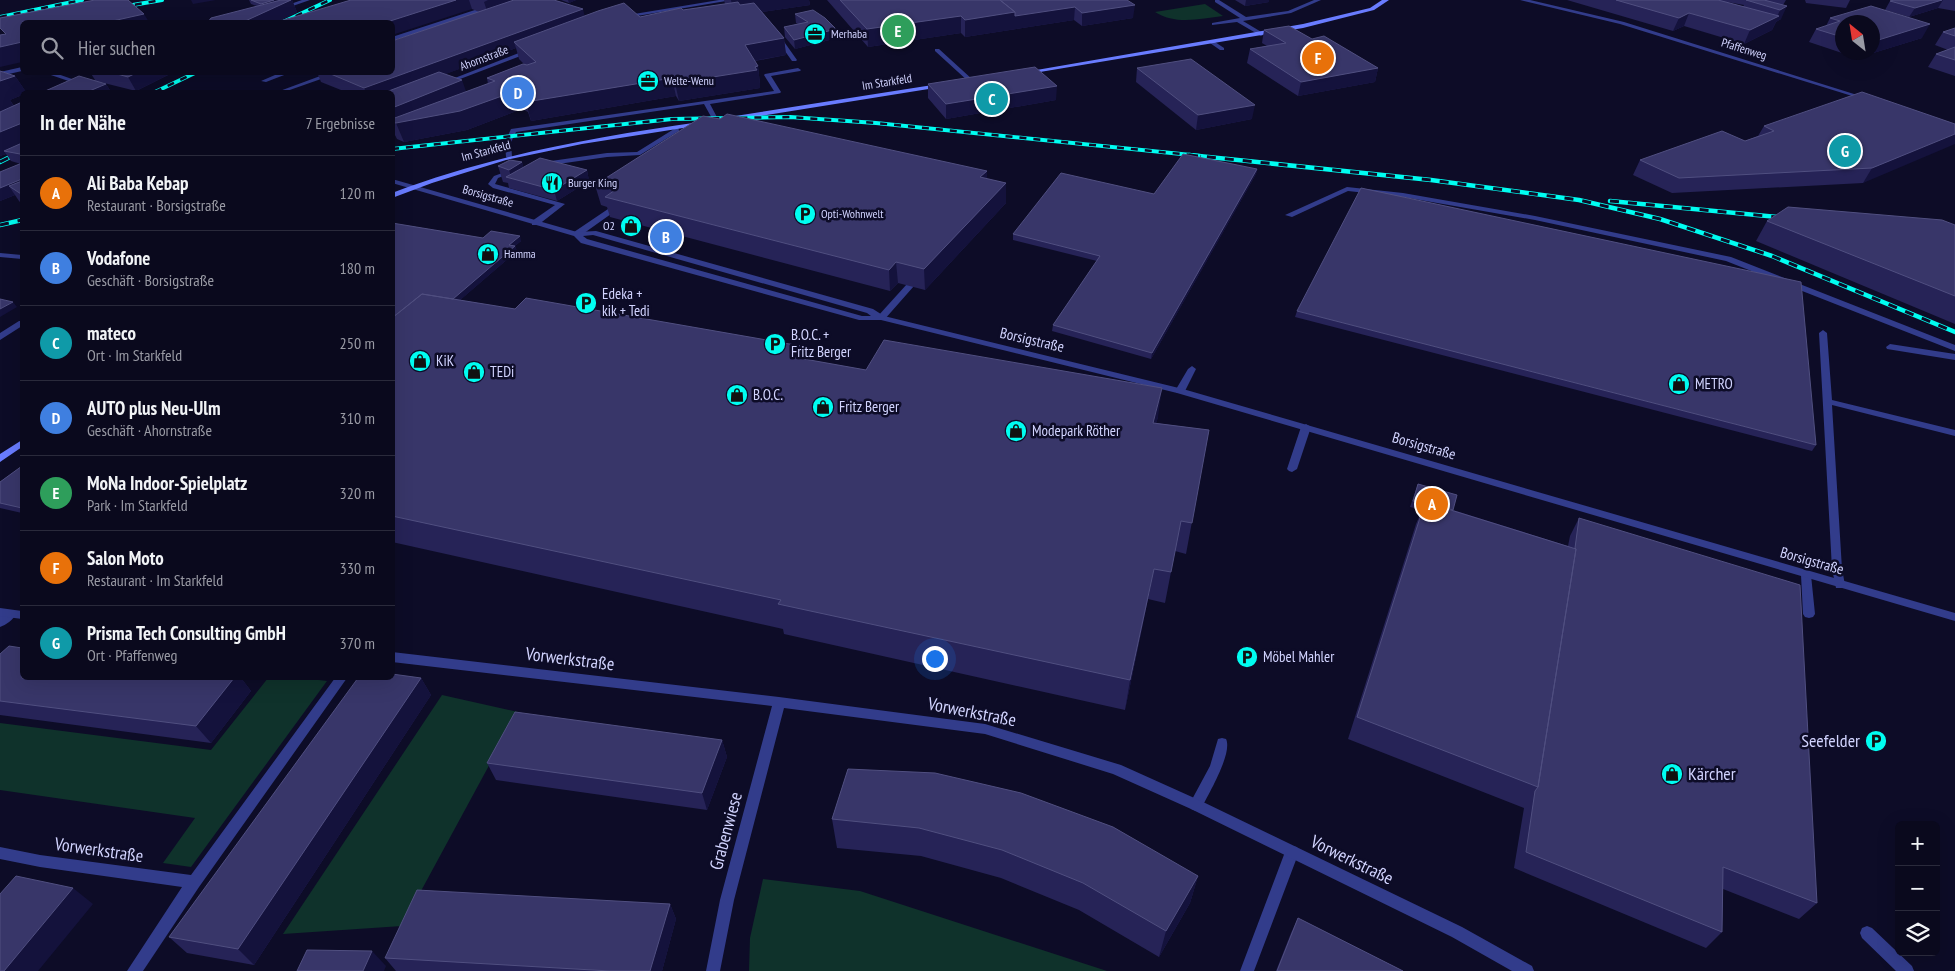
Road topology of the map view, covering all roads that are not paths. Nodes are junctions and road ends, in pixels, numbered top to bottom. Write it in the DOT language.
graph roads {
  1 [pos="307,0"];
  2 [pos="729,0"];
  3 [pos="1386,0"];
  4 [pos="1522,0"];
  5 [pos="1217,1"];
  6 [pos="1315,1"];
  7 [pos="274,10"];
  8 [pos="478,11"];
  9 [pos="615,19"];
  10 [pos="1245,19"];
  11 [pos="1238,20"];
  12 [pos="1214,24"];
  13 [pos="773,31"];
  14 [pos="1261,34"];
  15 [pos="395,38"];
  16 [pos="1212,42"];
  17 [pos="534,49"];
  18 [pos="946,49"];
  19 [pos="1222,49"];
  20 [pos="794,60"];
  21 [pos="962,65"];
  22 [pos="955,66"];
  23 [pos="947,68"];
  24 [pos="20,69"];
  25 [pos="798,70"];
  26 [pos="0,74"];
  27 [pos="1016,74"];
  28 [pos="54,75"];
  29 [pos="281,75"];
  30 [pos="329,75"];
  31 [pos="980,80"];
  32 [pos="264,81"];
  33 [pos="971,81"];
  34 [pos="961,83"];
  35 [pos="951,84"];
  36 [pos="437,86"];
  37 [pos="100,90"];
  38 [pos="286,90"];
  39 [pos="1875,102"];
  40 [pos="706,104"];
  41 [pos="716,121"];
  42 [pos="677,129"];
  43 [pos="687,134"];
  44 [pos="509,157"];
  45 [pos="536,166"];
  46 [pos="521,169"];
  47 [pos="395,182"];
  48 [pos="413,187"];
  49 [pos="395,195"];
  50 [pos="614,209"];
  51 [pos="1290,215"];
  52 [pos="535,223"];
  53 [pos="576,234"];
  54 [pos="0,255"];
  55 [pos="20,257"];
  56 [pos="910,286"];
  57 [pos="881,318"];
  58 [pos="20,324"];
  59 [pos="1822,333"];
  60 [pos="0,337"];
  61 [pos="1890,347"];
  62 [pos="1955,348"];
  63 [pos="1955,357"];
  64 [pos="1192,369"];
  65 [pos="1180,390"];
  66 [pos="1826,401"];
  67 [pos="1306,427"];
  68 [pos="1955,433"];
  69 [pos="20,444"];
  70 [pos="0,459"];
  71 [pos="1292,469"];
  72 [pos="1806,575"];
  73 [pos="1840,585"];
  74 [pos="5,613"];
  75 [pos="1809,614"];
  76 [pos="20,615"];
  77 [pos="1955,617"];
  78 [pos="0,623"];
  79 [pos="395,657"];
  80 [pos="340,680"];
  81 [pos="779,702"];
  82 [pos="1222,743"];
  83 [pos="1196,805"];
  84 [pos="1292,852"];
  85 [pos="0,853"];
  86 [pos="194,882"];
  87 [pos="1867,933"];
  88 [pos="134,971"];
  89 [pos="713,971"];
  90 [pos="1248,971"];
  91 [pos="1527,971"];
  92 [pos="1907,971"];
  1 -- 7 [label="street"];
  2 -- 9 [label="street"];
  3 -- 14 [label="main road"];
  4 -- 39 [label="street, Pfaffenweg"];
  5 -- 10 [label="street"];
  6 -- 10 [label="street"];
  8 -- 15 [label="street"];
  10 -- 11 [label="street"];
  11 -- 12 [label="street"];
  11 -- 14 [label="street"];
  13 -- 20 [label="street"];
  14 -- 16 [label="main road"];
  16 -- 19 [label="street"];
  16 -- 27 [label="main road"];
  17 -- 36 [label="street, Ahornstraße"];
  18 -- 22 [label="street"];
  21 -- 22 [label="street"];
  22 -- 23 [label="street"];
  22 -- 33 [label="street"];
  24 -- 26 [label="street"];
  25 -- 40 [label="street"];
  28 -- 37 [label="street"];
  29 -- 32 [label="street"];
  30 -- 38 [label="street"];
  31 -- 33 [label="main road"];
  33 -- 34 [label="main road"];
  35 -- 41 [label="main road, Im Starkfeld"];
  40 -- 41 [label="street"];
  40 -- 44 [label="street"];
  41 -- 42 [label="main road, Im Starkfeld"];
  42 -- 43 [label="street"];
  42 -- 44 [label="main road, Im Starkfeld"];
  42 -- 45 [label="street"];
  44 -- 48 [label="main road, Im Starkfeld"];
  46 -- 52 [label="street"];
  47 -- 48 [label="street, Borsigstraße"];
  48 -- 49 [label="main road, Im Starkfeld"];
  48 -- 52 [label="street, Borsigstraße"];
  50 -- 53 [label="street"];
  51 -- 62 [label="street"];
  52 -- 53 [label="street, Borsigstraße"];
  53 -- 57 [label="street, Borsigstraße"];
  54 -- 55 [label="street"];
  56 -- 57 [label="street"];
  57 -- 65 [label="street, Borsigstraße"];
  58 -- 60 [label="street"];
  59 -- 66 [label="street"];
  61 -- 63 [label="street"];
  64 -- 65 [label="street"];
  65 -- 67 [label="street, Borsigstraße"];
  66 -- 68 [label="street"];
  66 -- 73 [label="street"];
  67 -- 71 [label="street"];
  67 -- 72 [label="street, Borsigstraße"];
  69 -- 70 [label="main road"];
  72 -- 73 [label="street, Borsigstraße"];
  72 -- 75 [label="street"];
  73 -- 77 [label="street, Borsigstraße"];
  74 -- 76 [label="street"];
  74 -- 78 [label="street"];
  79 -- 81 [label="street, Vorwerkstraße"];
  80 -- 86 [label="street"];
  81 -- 83 [label="street, Vorwerkstraße"];
  81 -- 89 [label="street, Grabenwiese"];
  82 -- 83 [label="street"];
  83 -- 84 [label="street, Vorwerkstraße"];
  84 -- 90 [label="street"];
  84 -- 91 [label="street, Vorwerkstraße"];
  85 -- 86 [label="street, Vorwerkstraße"];
  86 -- 88 [label="street"];
  87 -- 92 [label="street"];
}
